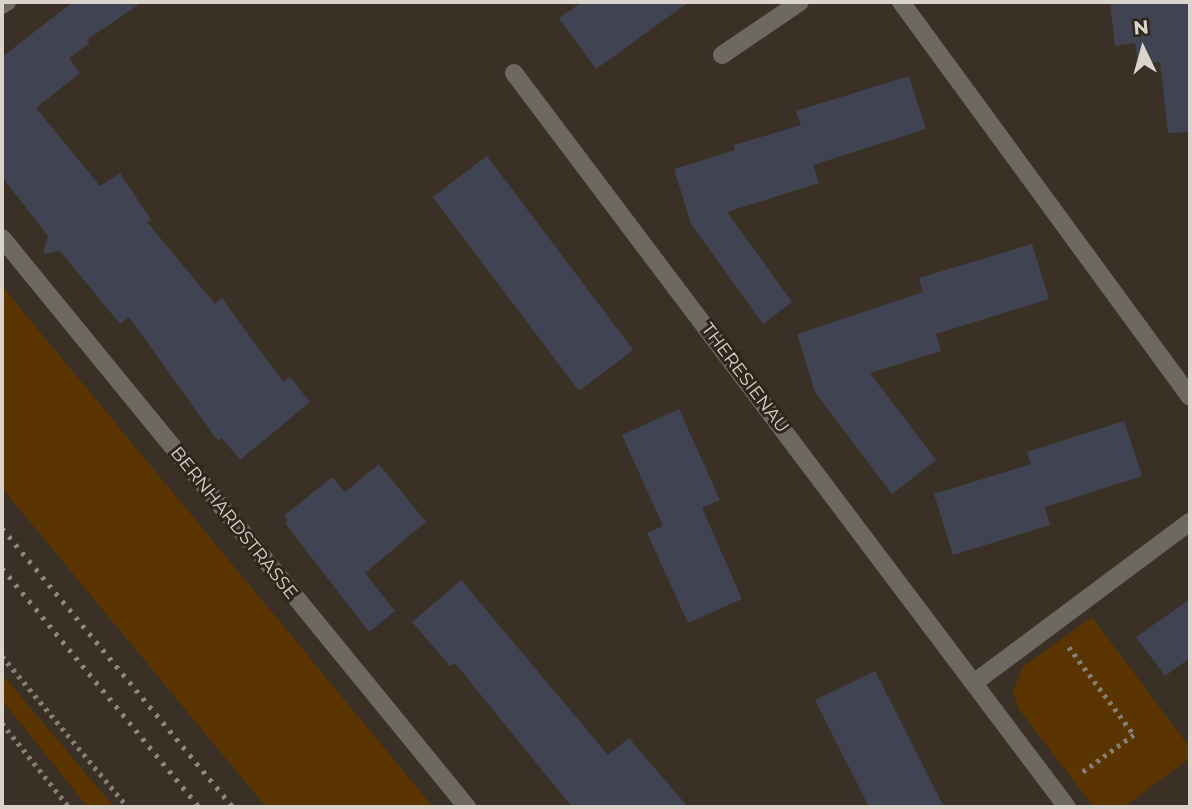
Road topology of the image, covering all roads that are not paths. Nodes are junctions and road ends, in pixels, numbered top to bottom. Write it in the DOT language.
graph roads {
  1 [pos="7,2"];
  2 [pos="800,2"];
  3 [pos="901,2"];
  4 [pos="2,5"];
  5 [pos="722,55"];
  6 [pos="514,73"];
  7 [pos="2,238"];
  8 [pos="1190,397"];
  9 [pos="1190,522"];
  10 [pos="975,682"];
  11 [pos="1061,800"];
  12 [pos="467,807"];
  1 -- 4 [label="street"];
  2 -- 5 [label="street"];
  3 -- 8 [label="street"];
  6 -- 10 [label="street, THERESIENAU"];
  7 -- 12 [label="street, BERNHARDSTRASSE"];
  9 -- 10 [label="street"];
  10 -- 11 [label="street, THERESIENAU"];
}
